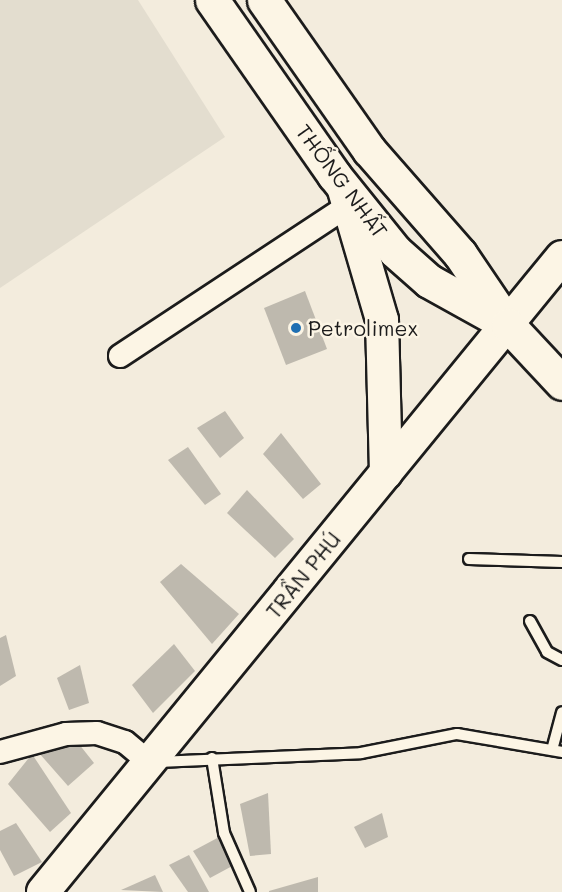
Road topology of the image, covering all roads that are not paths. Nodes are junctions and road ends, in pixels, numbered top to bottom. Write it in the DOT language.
graph roads {
  1 [pos="212,0"];
  2 [pos="264,0"];
  3 [pos="369,150"];
  4 [pos="342,190"];
  5 [pos="562,257"];
  6 [pos="562,291"];
  7 [pos="515,332"];
  8 [pos="120,356"];
  9 [pos="562,383"];
  10 [pos="386,473"];
  11 [pos="469,559"];
  12 [pos="562,562"];
  13 [pos="530,621"];
  14 [pos="562,660"];
  15 [pos="562,712"];
  16 [pos="557,751"];
  17 [pos="0,752"];
  18 [pos="212,758"];
  19 [pos="164,761"];
  20 [pos="43,892"];
  21 [pos="71,892"];
  22 [pos="250,892"];
  1 -- 4 [label="main road, THỐNG NHẤT"];
  2 -- 3 [label="main road, THỐNG NHẤT"];
  3 -- 4 [label="main road"];
  3 -- 7 [label="main road, THỐNG NHẤT"];
  4 -- 7 [label="main road, THỐNG NHẤT"];
  4 -- 8 [label="street"];
  4 -- 10 [label="main road"];
  5 -- 7 [label="main road, TRẦN PHÚ"];
  6 -- 7 [label="main road, TRẦN PHÚ"];
  7 -- 9 [label="main road, THỐNG NHẤT"];
  7 -- 10 [label="main road, TRẦN PHÚ"];
  7 -- 19 [label="main road, TRẦN PHÚ"];
  10 -- 19 [label="main road, TRẦN PHÚ"];
  11 -- 12 [label="lane"];
  13 -- 14 [label="lane"];
  15 -- 16 [label="lane"];
  16 -- 18 [label="lane"];
  17 -- 19 [label="street"];
  18 -- 19 [label="lane"];
  18 -- 22 [label="lane"];
  19 -- 20 [label="main road, TRẦN PHÚ"];
  19 -- 21 [label="main road, TRẦN PHÚ"];
}
